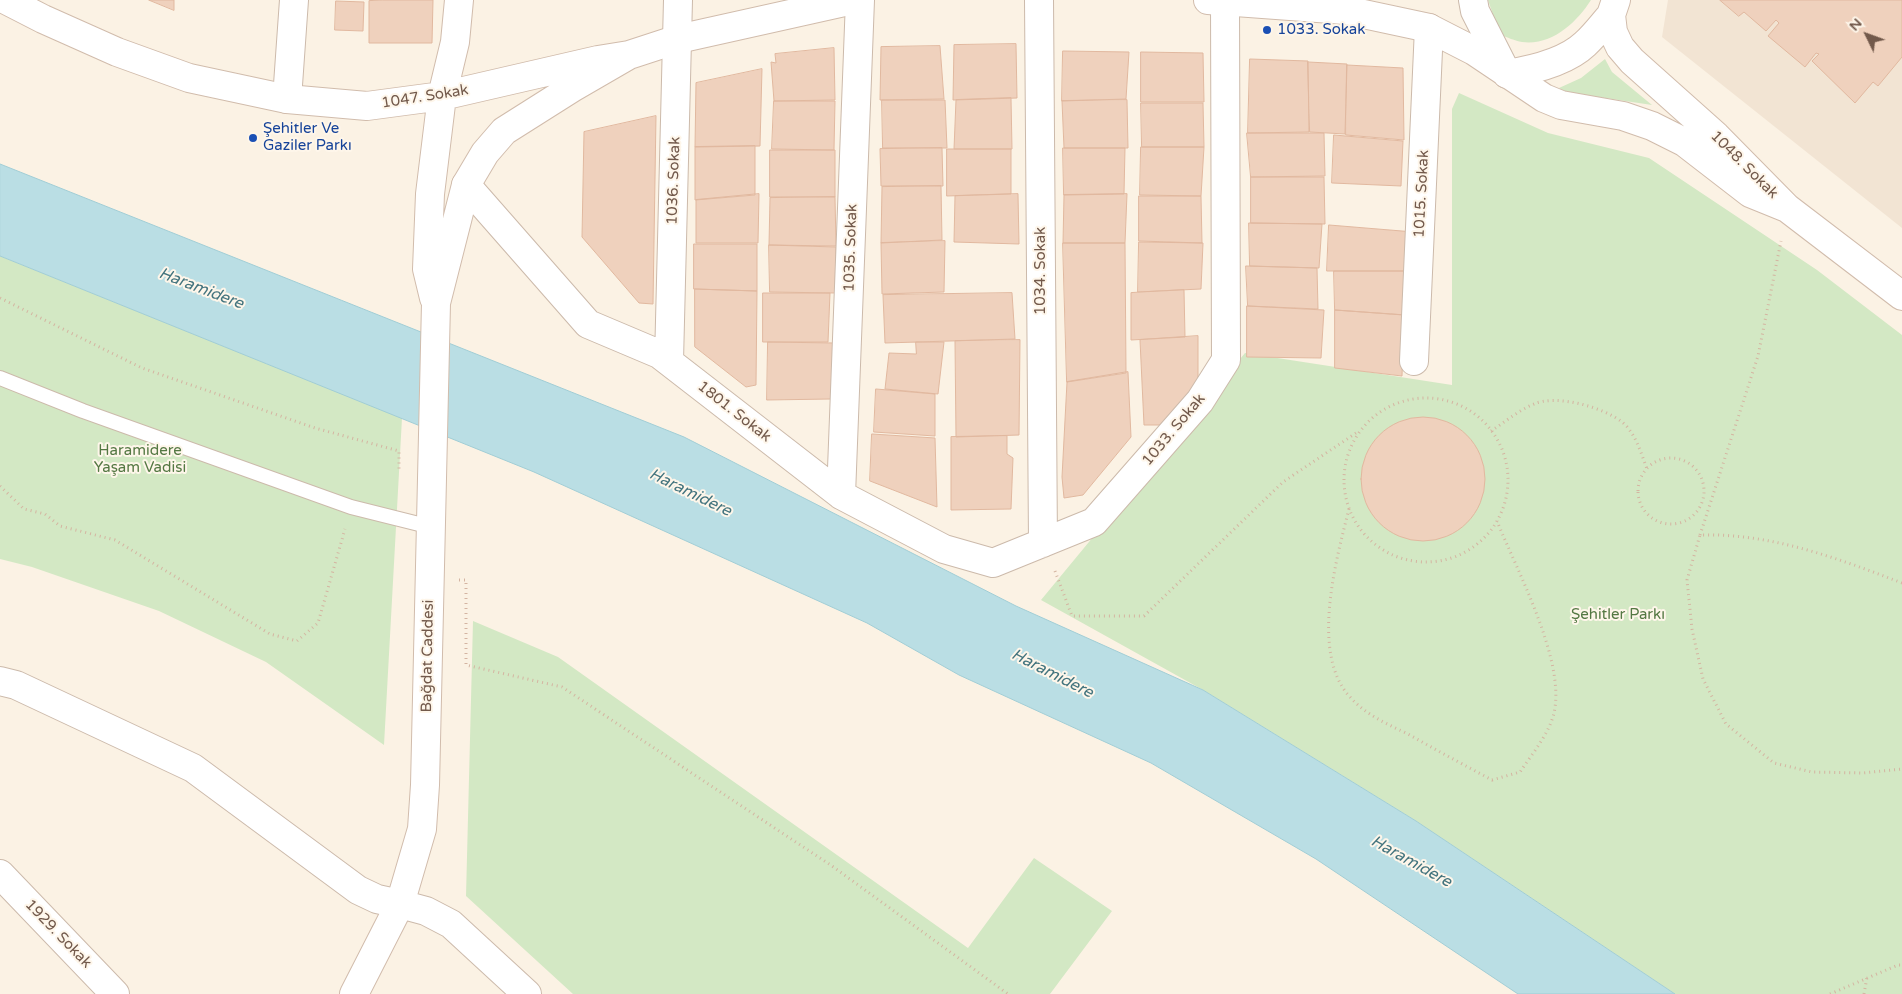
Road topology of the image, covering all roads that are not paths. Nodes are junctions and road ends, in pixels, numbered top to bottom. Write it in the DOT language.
graph roads {
  1 [pos="6,0"];
  2 [pos="294,0"];
  3 [pos="459,0"];
  4 [pos="678,0"];
  5 [pos="853,0"];
  6 [pos="860,0"];
  7 [pos="1039,0"];
  8 [pos="1208,0"];
  9 [pos="1226,0"];
  10 [pos="1473,0"];
  11 [pos="1613,7"];
  12 [pos="1429,28"];
  13 [pos="678,39"];
  14 [pos="629,56"];
  15 [pos="1507,74"];
  16 [pos="442,96"];
  17 [pos="287,98"];
  18 [pos="466,184"];
  19 [pos="1787,208"];
  20 [pos="1902,296"];
  21 [pos="436,303"];
  22 [pos="1414,361"];
  23 [pos="669,362"];
  24 [pos="0,378"];
  25 [pos="841,495"];
  26 [pos="431,528"];
  27 [pos="1043,543"];
  28 [pos="0,681"];
  29 [pos="0,874"];
  30 [pos="400,904"];
  31 [pos="115,994"];
  32 [pos="354,994"];
  33 [pos="527,994"];
  1 -- 17 [label="street, 1047. Sokak"];
  2 -- 17 [label="street"];
  3 -- 16 [label="street"];
  4 -- 13 [label="street, 1036. Sokak"];
  5 -- 13 [label="street, 1047. Sokak"];
  6 -- 25 [label="street, 1035. Sokak"];
  7 -- 27 [label="street, 1034. Sokak"];
  8 -- 9 [label="street"];
  9 -- 12 [label="street"];
  9 -- 27 [label="street, 1033. Sokak"];
  10 -- 15 [label="street"];
  11 -- 15 [label="street"];
  11 -- 19 [label="street, 1048. Sokak"];
  12 -- 15 [label="street"];
  12 -- 22 [label="street, 1015. Sokak"];
  13 -- 14 [label="street, 1047. Sokak"];
  13 -- 23 [label="street, 1036. Sokak"];
  14 -- 16 [label="street, 1047. Sokak"];
  14 -- 18 [label="street"];
  15 -- 19 [label="street"];
  16 -- 17 [label="street, 1047. Sokak"];
  16 -- 21 [label="street"];
  18 -- 21 [label="street"];
  18 -- 23 [label="street, 1801. Sokak"];
  19 -- 20 [label="street, 1048. Sokak"];
  21 -- 26 [label="street, Bağdat Caddesi"];
  23 -- 25 [label="street, 1801. Sokak"];
  24 -- 26 [label="lane"];
  25 -- 27 [label="street, 1801. Sokak"];
  26 -- 30 [label="street, Bağdat Caddesi"];
  28 -- 30 [label="street"];
  29 -- 31 [label="street, 1929. Sokak"];
  30 -- 32 [label="street, Bağdat Caddesi"];
  30 -- 33 [label="street"];
}
